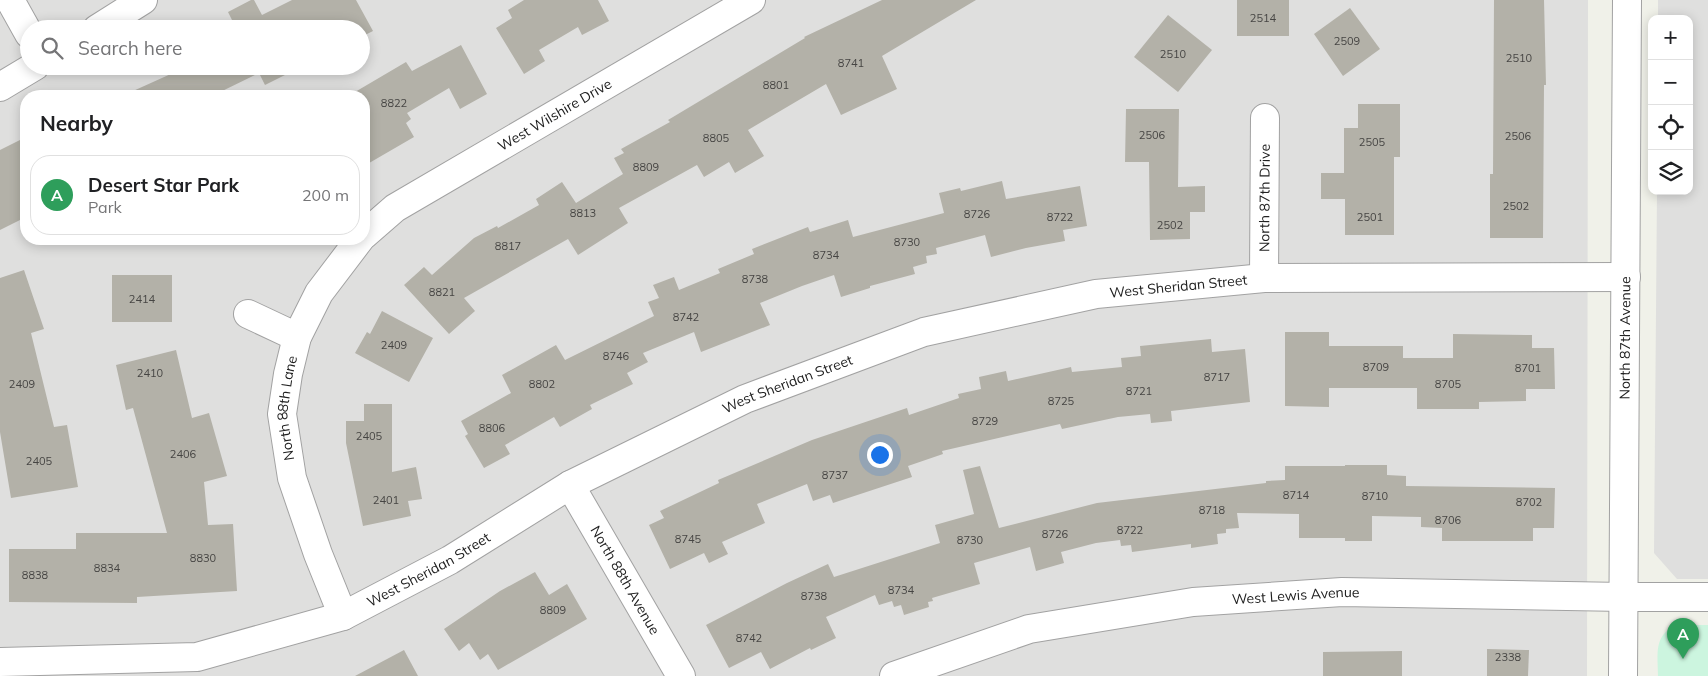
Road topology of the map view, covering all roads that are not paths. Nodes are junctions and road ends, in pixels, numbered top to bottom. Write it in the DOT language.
graph roads {
  1 [pos="10,0"];
  2 [pos="143,0"];
  3 [pos="751,0"];
  4 [pos="1627,0"];
  5 [pos="21,20"];
  6 [pos="111,20"];
  7 [pos="20,75"];
  8 [pos="0,87"];
  9 [pos="1265,118"];
  10 [pos="370,230"];
  11 [pos="356,245"];
  12 [pos="1626,277"];
  13 [pos="1264,278"];
  14 [pos="248,314"];
  15 [pos="298,337"];
  16 [pos="570,485"];
  17 [pos="1708,596"];
  18 [pos="1624,597"];
  19 [pos="343,616"];
  20 [pos="0,662"];
  21 [pos="681,676"];
  22 [pos="894,676"];
  23 [pos="1623,676"];
  1 -- 5 [label="street"];
  2 -- 6 [label="street"];
  3 -- 10 [label="street, West Wilshire Drive"];
  4 -- 12 [label="street, North 87th Avenue"];
  7 -- 8 [label="street"];
  9 -- 13 [label="street, North 87th Drive"];
  11 -- 15 [label="street"];
  12 -- 13 [label="street, West Sheridan Street"];
  12 -- 18 [label="street, North 87th Avenue"];
  13 -- 16 [label="street, West Sheridan Street"];
  14 -- 15 [label="street, North 88th Lane"];
  15 -- 19 [label="street, North 88th Lane"];
  16 -- 19 [label="street, West Sheridan Street"];
  16 -- 21 [label="street, North 88th Avenue"];
  17 -- 18 [label="street, West Lewis Avenue"];
  18 -- 22 [label="street, West Lewis Avenue"];
  18 -- 23 [label="street, North 87th Avenue"];
  19 -- 20 [label="street, West Sheridan Street"];
}
